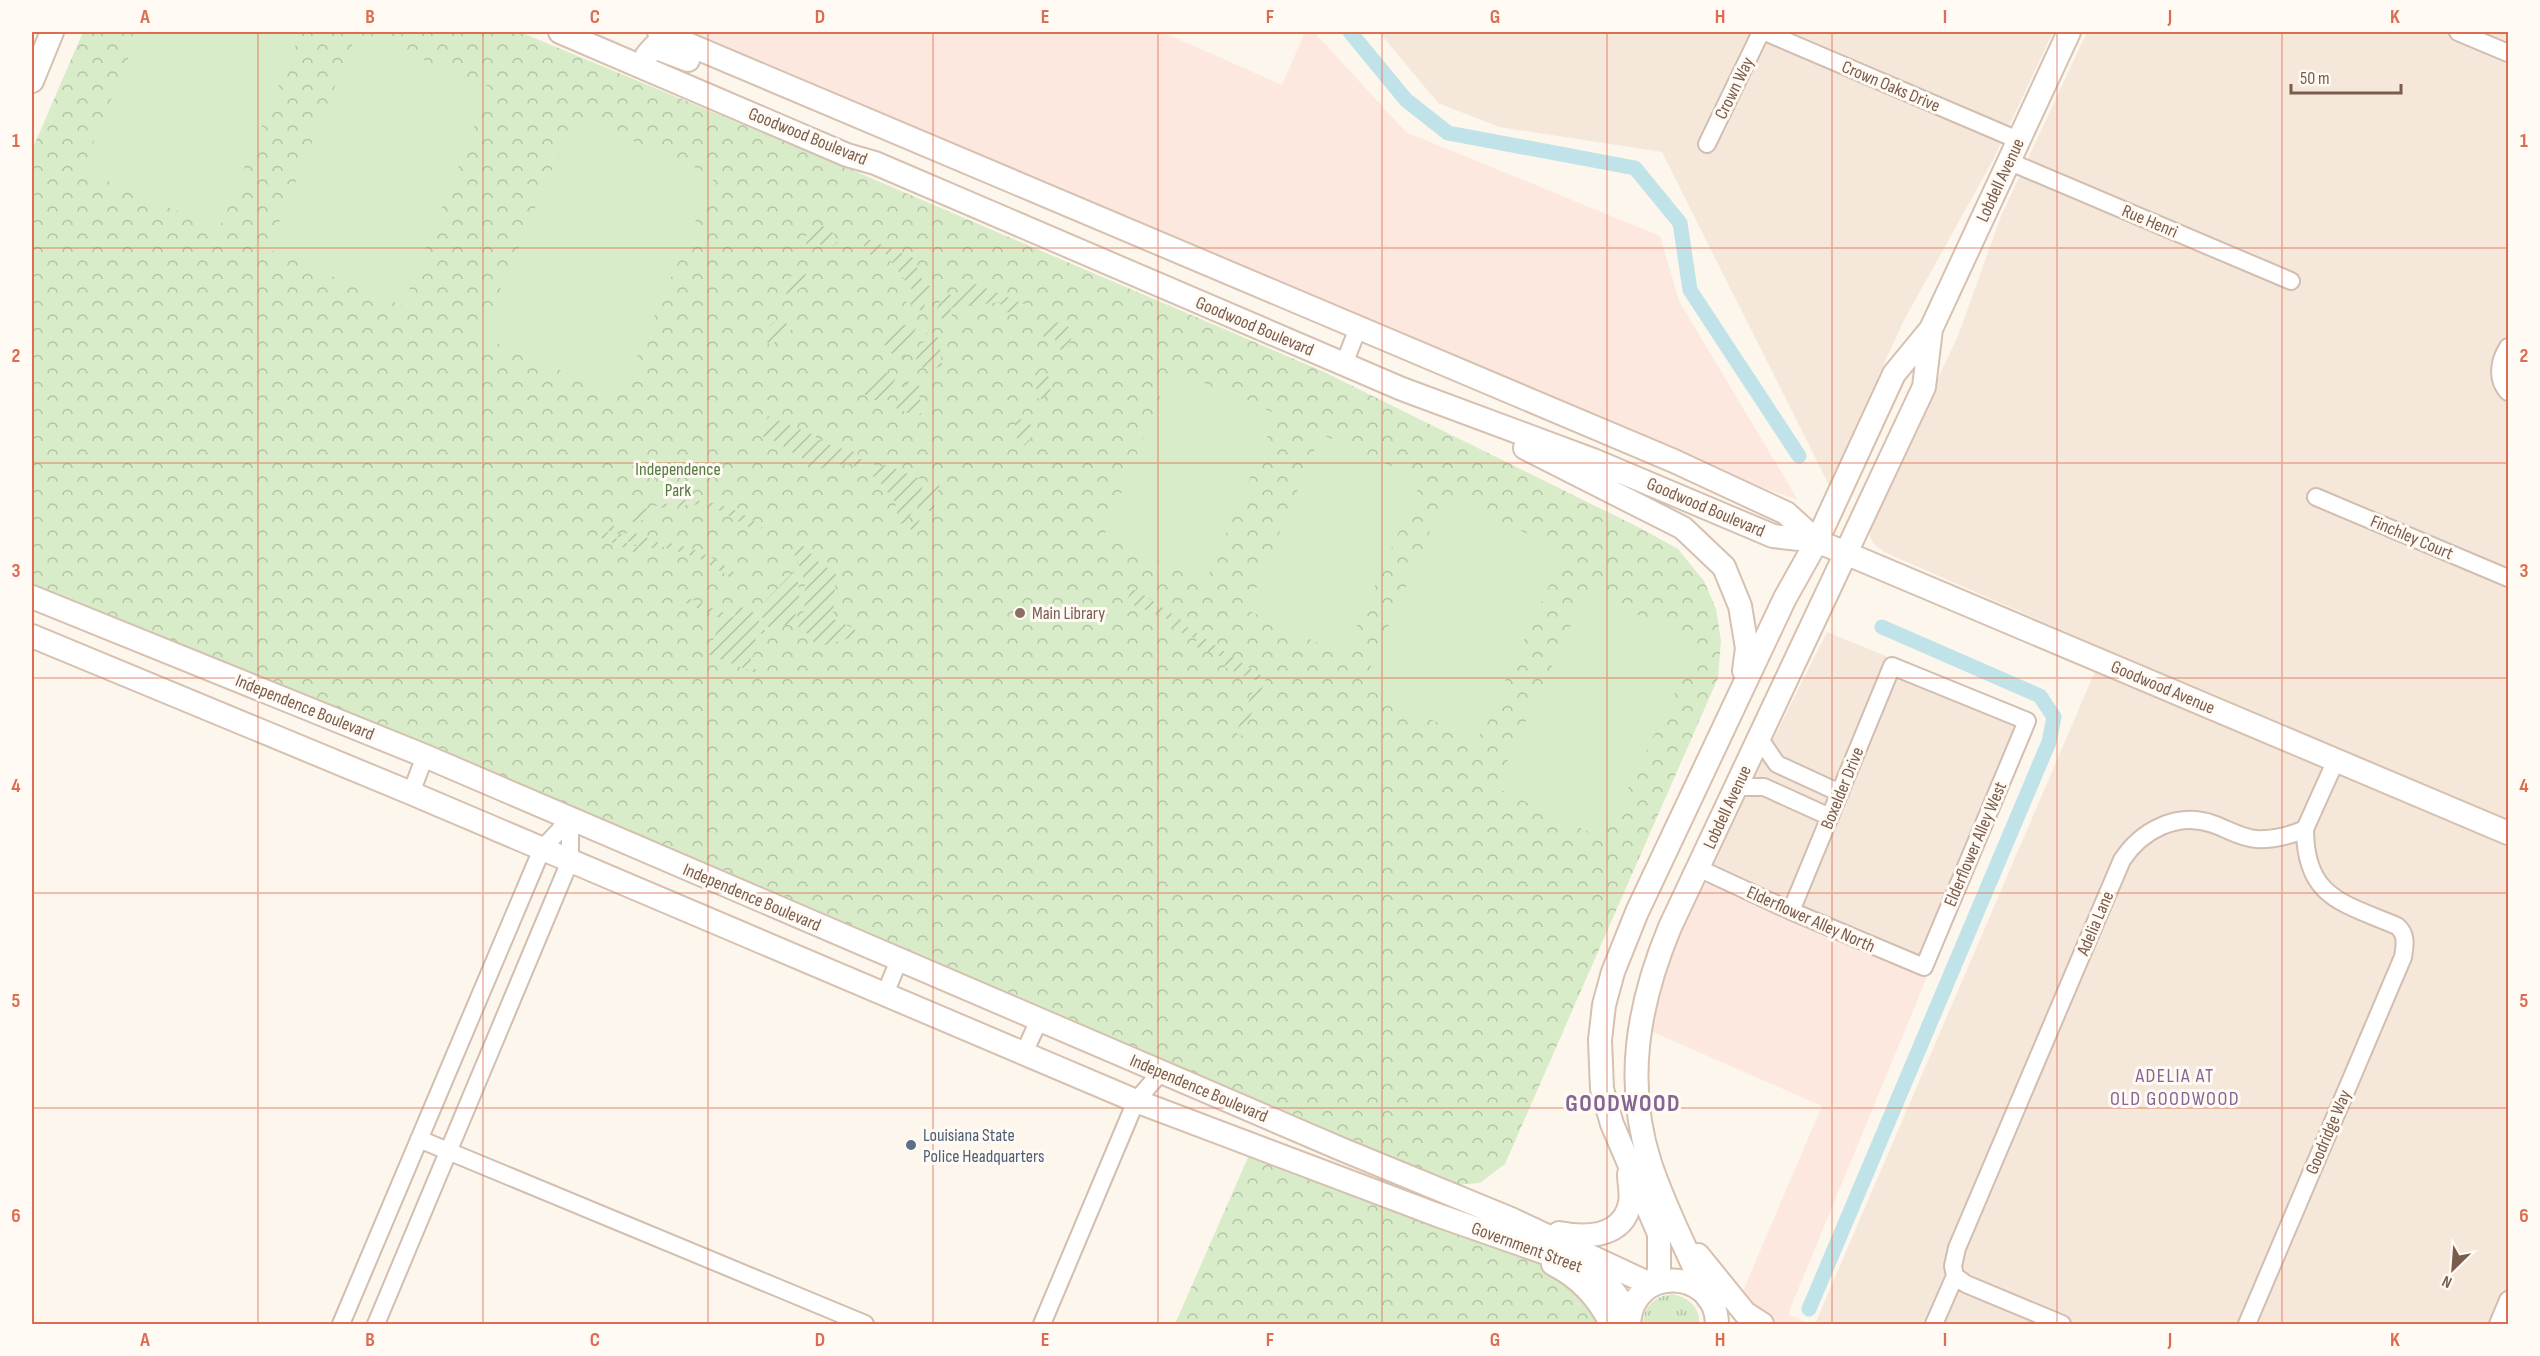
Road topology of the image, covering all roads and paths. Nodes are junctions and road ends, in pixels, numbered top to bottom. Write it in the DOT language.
graph roads {
  1 [pos="52,32"];
  2 [pos="560,32"];
  3 [pos="659,32"];
  4 [pos="1763,32"];
  5 [pos="2069,32"];
  6 [pos="2458,32"];
  7 [pos="2508,53"];
  8 [pos="642,66"];
  9 [pos="32,81"];
  10 [pos="837,108"];
  11 [pos="2018,140"];
  12 [pos="1707,144"];
  13 [pos="2008,161"];
  14 [pos="1054,200"];
  15 [pos="967,202"];
  16 [pos="2291,281"];
  17 [pos="1358,328"];
  18 [pos="1931,329"];
  19 [pos="2508,347"];
  20 [pos="1344,364"];
  21 [pos="1402,388"];
  22 [pos="2508,392"];
  23 [pos="1593,460"];
  24 [pos="1674,461"];
  25 [pos="2316,497"];
  26 [pos="1817,541"];
  27 [pos="1846,554"];
  28 [pos="2508,578"];
  29 [pos="32,597"];
  30 [pos="32,636"];
  31 [pos="1892,666"];
  32 [pos="1742,689"];
  33 [pos="1759,738"];
  34 [pos="425,756"];
  35 [pos="2336,760"];
  36 [pos="1736,787"];
  37 [pos="1840,793"];
  38 [pos="411,794"];
  39 [pos="1830,817"];
  40 [pos="570,819"];
  41 [pos="2305,829"];
  42 [pos="2508,833"];
  43 [pos="542,849"];
  44 [pos="570,861"];
  45 [pos="1698,868"];
  46 [pos="1791,911"];
  47 [pos="1637,912"];
  48 [pos="1670,927"];
  49 [pos="899,960"];
  50 [pos="1924,967"];
  51 [pos="885,994"];
  52 [pos="1039,1020"];
  53 [pos="1024,1053"];
  54 [pos="1161,1072"];
  55 [pos="1635,1087"];
  56 [pos="1602,1089"];
  57 [pos="1136,1101"];
  58 [pos="420,1139"];
  59 [pos="449,1150"];
  60 [pos="1629,1168"];
  61 [pos="1471,1202"];
  62 [pos="1440,1215"];
  63 [pos="1539,1231"];
  64 [pos="1684,1242"];
  65 [pos="1955,1276"];
  66 [pos="1654,1284"];
  67 [pos="2508,1300"];
  68 [pos="1717,1316"];
  69 [pos="1623,1322"];
  70 [pos="341,1324"];
  71 [pos="376,1324"];
  72 [pos="865,1324"];
  73 [pos="1042,1324"];
  74 [pos="1762,1324"];
  75 [pos="1934,1324"];
  76 [pos="2062,1324"];
  77 [pos="2247,1324"];
  78 [pos="2498,1324"];
  1 -- 9 [label="main road"];
  2 -- 8 [label="main road, Goodwood Boulevard"];
  3 -- 10 [label="main road, Goodwood Boulevard"];
  4 -- 11 [label="street, Crown Oaks Drive"];
  4 -- 12 [label="street, Crown Way"];
  5 -- 11 [label="main road, Lobdell Avenue"];
  6 -- 7 [label="street"];
  8 -- 10 [label="main road"];
  8 -- 15 [label="main road, Goodwood Boulevard"];
  10 -- 14 [label="main road, Goodwood Boulevard"];
  11 -- 13 [label="main road, Lobdell Avenue"];
  13 -- 16 [label="street, Rue Henri"];
  13 -- 18 [label="main road, Lobdell Avenue"];
  14 -- 15 [label="main road"];
  14 -- 17 [label="main road, Goodwood Boulevard"];
  15 -- 20 [label="main road, Goodwood Boulevard"];
  17 -- 20 [label="street"];
  17 -- 24 [label="main road, Goodwood Boulevard"];
  18 -- 26 [label="main road, Lobdell Avenue"];
  18 -- 27 [label="main road, Lobdell Avenue"];
  19 -- 22 [label="street"];
  20 -- 21 [label="main road, Goodwood Boulevard"];
  21 -- 23 [label="main road, Goodwood Boulevard"];
  21 -- 32 [label="main road"];
  23 -- 24 [label="main road"];
  23 -- 26 [label="main road, Goodwood Boulevard"];
  24 -- 26 [label="main road, Goodwood Boulevard"];
  25 -- 28 [label="street, Finchley Court"];
  26 -- 27 [label="main road, Goodwood Avenue"];
  26 -- 32 [label="main road, Lobdell Avenue"];
  27 -- 33 [label="main road, Lobdell Avenue"];
  27 -- 35 [label="main road, Goodwood Avenue"];
  29 -- 34 [label="main road, Independence Boulevard"];
  30 -- 38 [label="main road, Independence Boulevard"];
  31 -- 37 [label="street, Boxelder Drive"];
  31 -- 50 [label="street, Elderflower Alley West"];
  32 -- 47 [label="main road, Lobdell Avenue"];
  33 -- 36 [label="main road, Lobdell Avenue"];
  33 -- 37 [label="street"];
  34 -- 38 [label="street"];
  34 -- 40 [label="main road, Independence Boulevard"];
  35 -- 41 [label="street"];
  35 -- 42 [label="main road, Goodwood Avenue"];
  36 -- 39 [label="street"];
  36 -- 45 [label="main road, Lobdell Avenue"];
  37 -- 39 [label="street, Boxelder Drive"];
  38 -- 43 [label="main road, Independence Boulevard"];
  39 -- 46 [label="street, Boxelder Drive"];
  40 -- 43 [label="street"];
  40 -- 44 [label="street"];
  40 -- 49 [label="main road, Independence Boulevard"];
  41 -- 65 [label="street, Adelia Lane"];
  41 -- 77 [label="street, Goodridge Way"];
  43 -- 44 [label="main road, Independence Boulevard"];
  43 -- 58 [label="street"];
  44 -- 51 [label="main road, Independence Boulevard"];
  44 -- 59 [label="street"];
  45 -- 46 [label="street, Elderflower Alley North"];
  45 -- 48 [label="main road, Lobdell Avenue"];
  46 -- 50 [label="street, Elderflower Alley North"];
  47 -- 48 [label="main road"];
  47 -- 56 [label="main road, Lobdell Avenue"];
  48 -- 55 [label="main road, Lobdell Avenue"];
  49 -- 51 [label="street"];
  49 -- 52 [label="main road, Independence Boulevard"];
  51 -- 53 [label="main road, Independence Boulevard"];
  52 -- 53 [label="street"];
  52 -- 54 [label="main road, Independence Boulevard"];
  53 -- 57 [label="main road, Independence Boulevard"];
  54 -- 57 [label="street"];
  54 -- 61 [label="main road, Independence Boulevard"];
  55 -- 56 [label="main road"];
  55 -- 64 [label="main road, Lobdell Avenue"];
  56 -- 60 [label="main road, Lobdell Avenue"];
  57 -- 62 [label="main road, Independence Boulevard"];
  57 -- 73 [label="street"];
  58 -- 59 [label="street"];
  58 -- 70 [label="street"];
  59 -- 71 [label="street"];
  59 -- 72 [label="street"];
  60 -- 63 [label="main road"];
  60 -- 66 [label="main road, Lobdell Avenue"];
  61 -- 63 [label="main road, Government Street"];
  62 -- 69 [label="main road, Government Street"];
  63 -- 66 [label="main road, Government Street"];
  64 -- 68 [label="main road, Lobdell Avenue"];
  64 -- 74 [label="main road"];
  65 -- 75 [label="street, Adelia Lane"];
  65 -- 76 [label="street"];
  66 -- 68 [label="main road"];
  66 -- 69 [label="main road"];
  67 -- 78 [label="street"];
}
